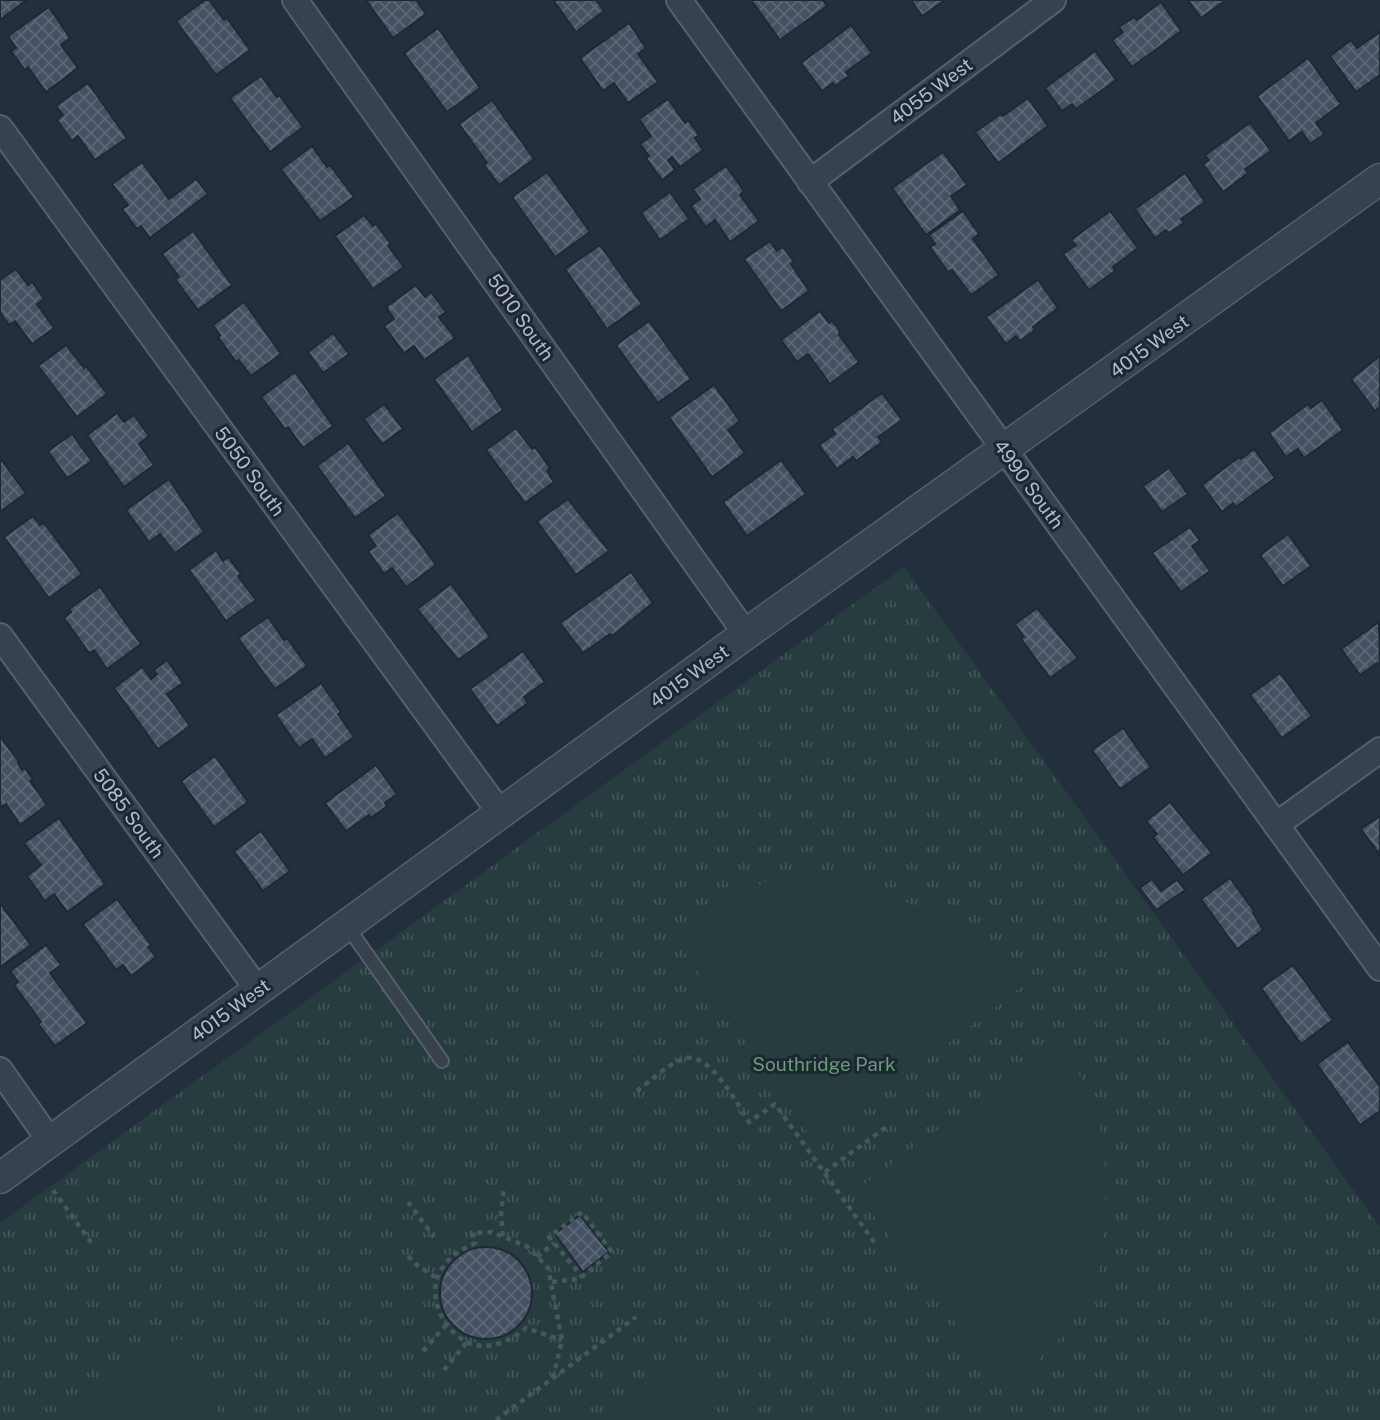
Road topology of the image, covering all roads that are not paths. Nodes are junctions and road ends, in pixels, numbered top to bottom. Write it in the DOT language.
graph roads {
  1 [pos="295,0"];
  2 [pos="679,0"];
  3 [pos="1053,0"];
  4 [pos="0,128"];
  5 [pos="1380,178"];
  6 [pos="810,182"];
  7 [pos="1004,451"];
  8 [pos="746,634"];
  9 [pos="0,636"];
  10 [pos="1380,750"];
  11 [pos="501,814"];
  12 [pos="1276,825"];
  13 [pos="348,926"];
  14 [pos="1380,968"];
  15 [pos="258,990"];
  16 [pos="442,1061"];
  17 [pos="0,1070"];
  18 [pos="50,1140"];
  19 [pos="0,1178"];
  1 -- 8 [label="street, 5010 South"];
  2 -- 6 [label="street, 4990 South"];
  3 -- 6 [label="street, 4055 West"];
  4 -- 11 [label="street, 5050 South"];
  5 -- 7 [label="street, 4015 West"];
  6 -- 7 [label="street, 4990 South"];
  7 -- 8 [label="street, 4015 West"];
  7 -- 12 [label="street, 4990 South"];
  8 -- 11 [label="street, 4015 West"];
  9 -- 15 [label="street, 5085 South"];
  10 -- 12 [label="street"];
  11 -- 13 [label="street, 4015 West"];
  12 -- 14 [label="street, 4990 South"];
  13 -- 15 [label="street, 4015 West"];
  13 -- 16 [label="lane"];
  15 -- 18 [label="street, 4015 West"];
  17 -- 18 [label="street"];
  18 -- 19 [label="street, 4015 West"];
}
